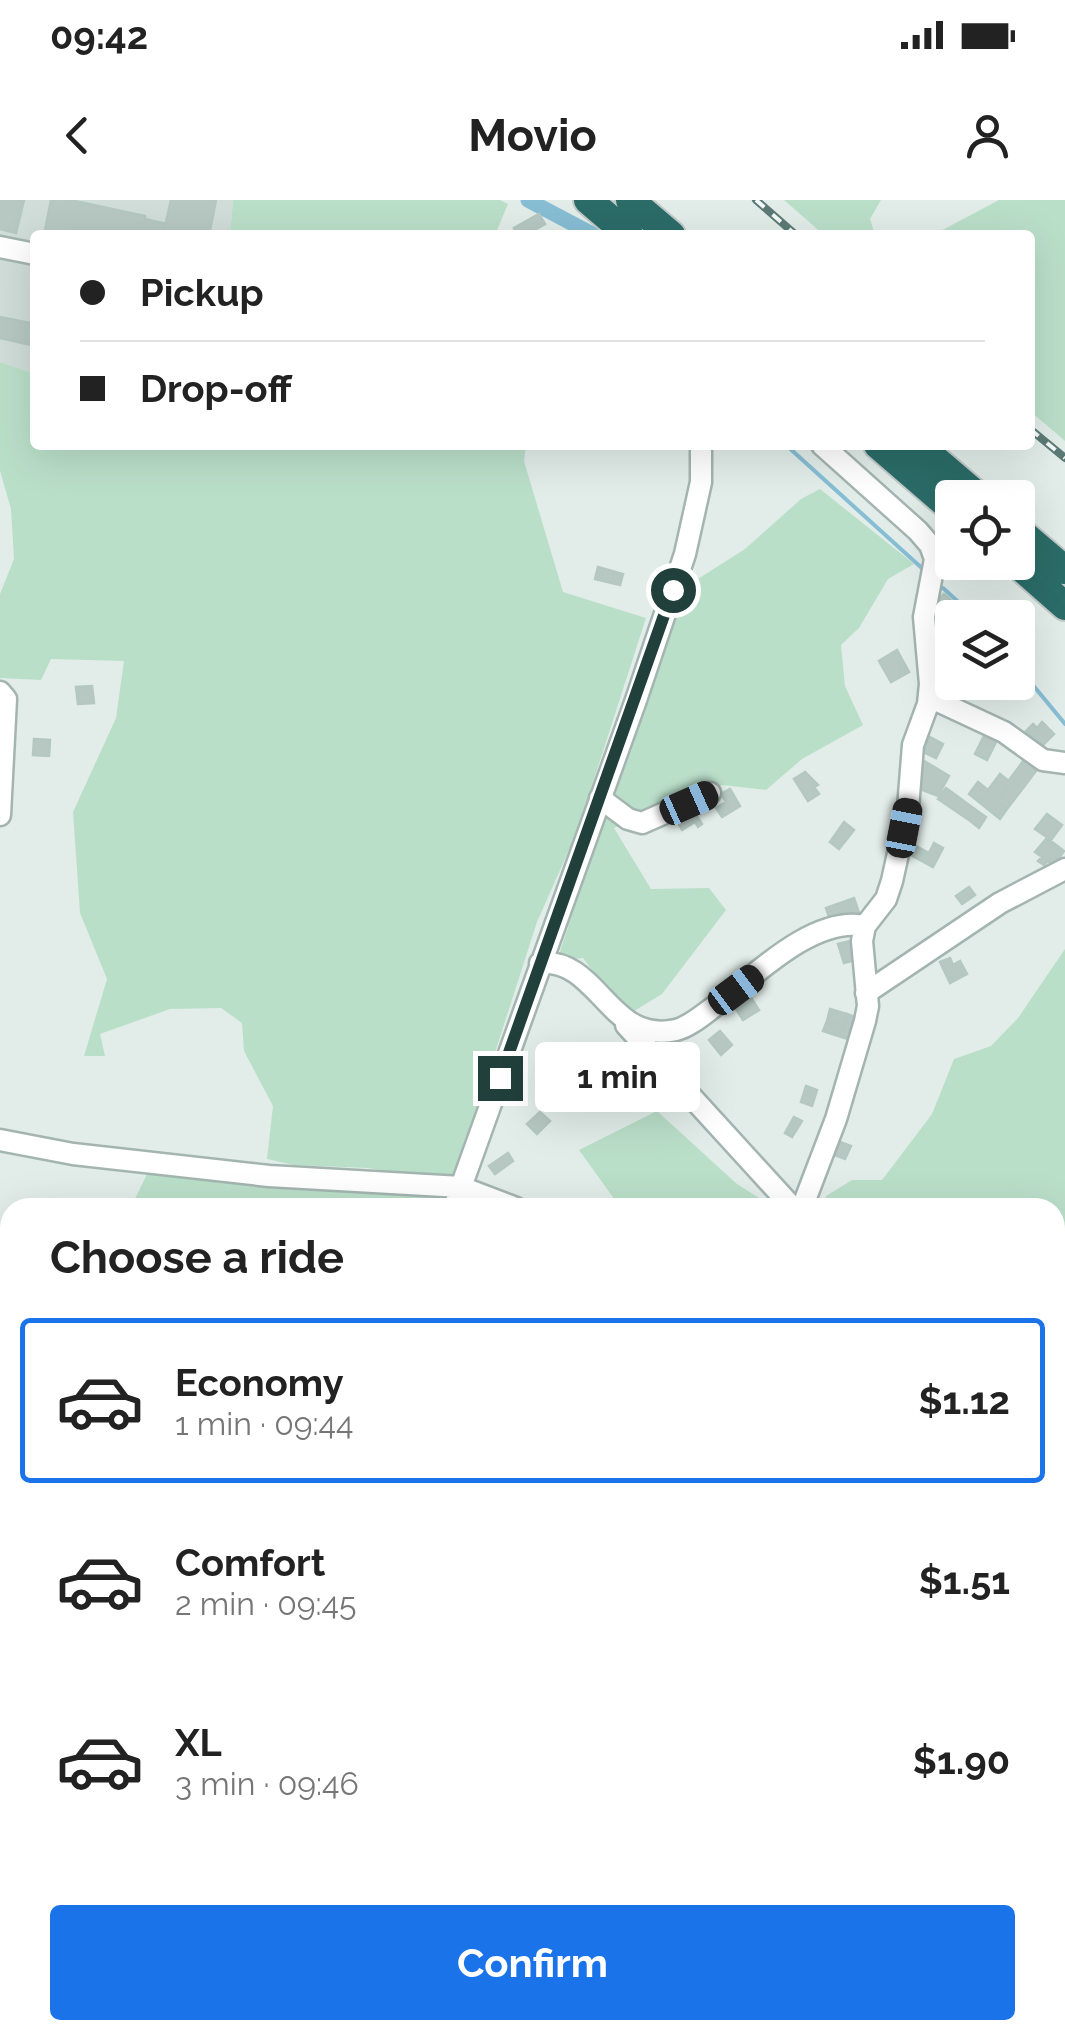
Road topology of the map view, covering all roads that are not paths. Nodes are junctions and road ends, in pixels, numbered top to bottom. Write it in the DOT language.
graph roads {
  1 [pos="588,200"];
  2 [pos="630,200"];
  3 [pos="623,230"];
  4 [pos="665,230"];
  5 [pos="0,247"];
  6 [pos="30,253"];
  7 [pos="701,450"];
  8 [pos="828,450"];
  9 [pos="884,450"];
  10 [pos="924,450"];
  11 [pos="959,480"];
  12 [pos="935,494"];
  13 [pos="1035,544"];
  14 [pos="1065,570"];
  15 [pos="1035,580"];
  16 [pos="1065,606"];
  17 [pos="0,692"];
  18 [pos="929,697"];
  19 [pos="1065,763"];
  20 [pos="710,793"];
  21 [pos="600,798"];
  22 [pos="0,815"];
  23 [pos="1065,870"];
  24 [pos="866,926"];
  25 [pos="540,963"];
  26 [pos="866,993"];
  27 [pos="618,1016"];
  28 [pos="0,1140"];
  29 [pos="462,1187"];
  30 [pos="458,1198"];
  31 [pos="490,1198"];
  32 [pos="785,1198"];
  33 [pos="806,1198"];
  1 -- 3 [label="highway"];
  2 -- 4 [label="highway"];
  5 -- 6 [label="street"];
  7 -- 21 [label="street"];
  8 -- 18 [label="street"];
  9 -- 12 [label="highway"];
  10 -- 11 [label="highway"];
  13 -- 14 [label="highway"];
  15 -- 16 [label="highway"];
  17 -- 22 [label="street"];
  18 -- 19 [label="street"];
  18 -- 24 [label="street"];
  20 -- 21 [label="street"];
  21 -- 25 [label="street"];
  23 -- 26 [label="street"];
  24 -- 26 [label="street"];
  24 -- 27 [label="street"];
  25 -- 27 [label="street"];
  25 -- 29 [label="street"];
  26 -- 33 [label="street"];
  27 -- 32 [label="street"];
  28 -- 29 [label="street"];
  29 -- 30 [label="street"];
  29 -- 31 [label="street"];
}
